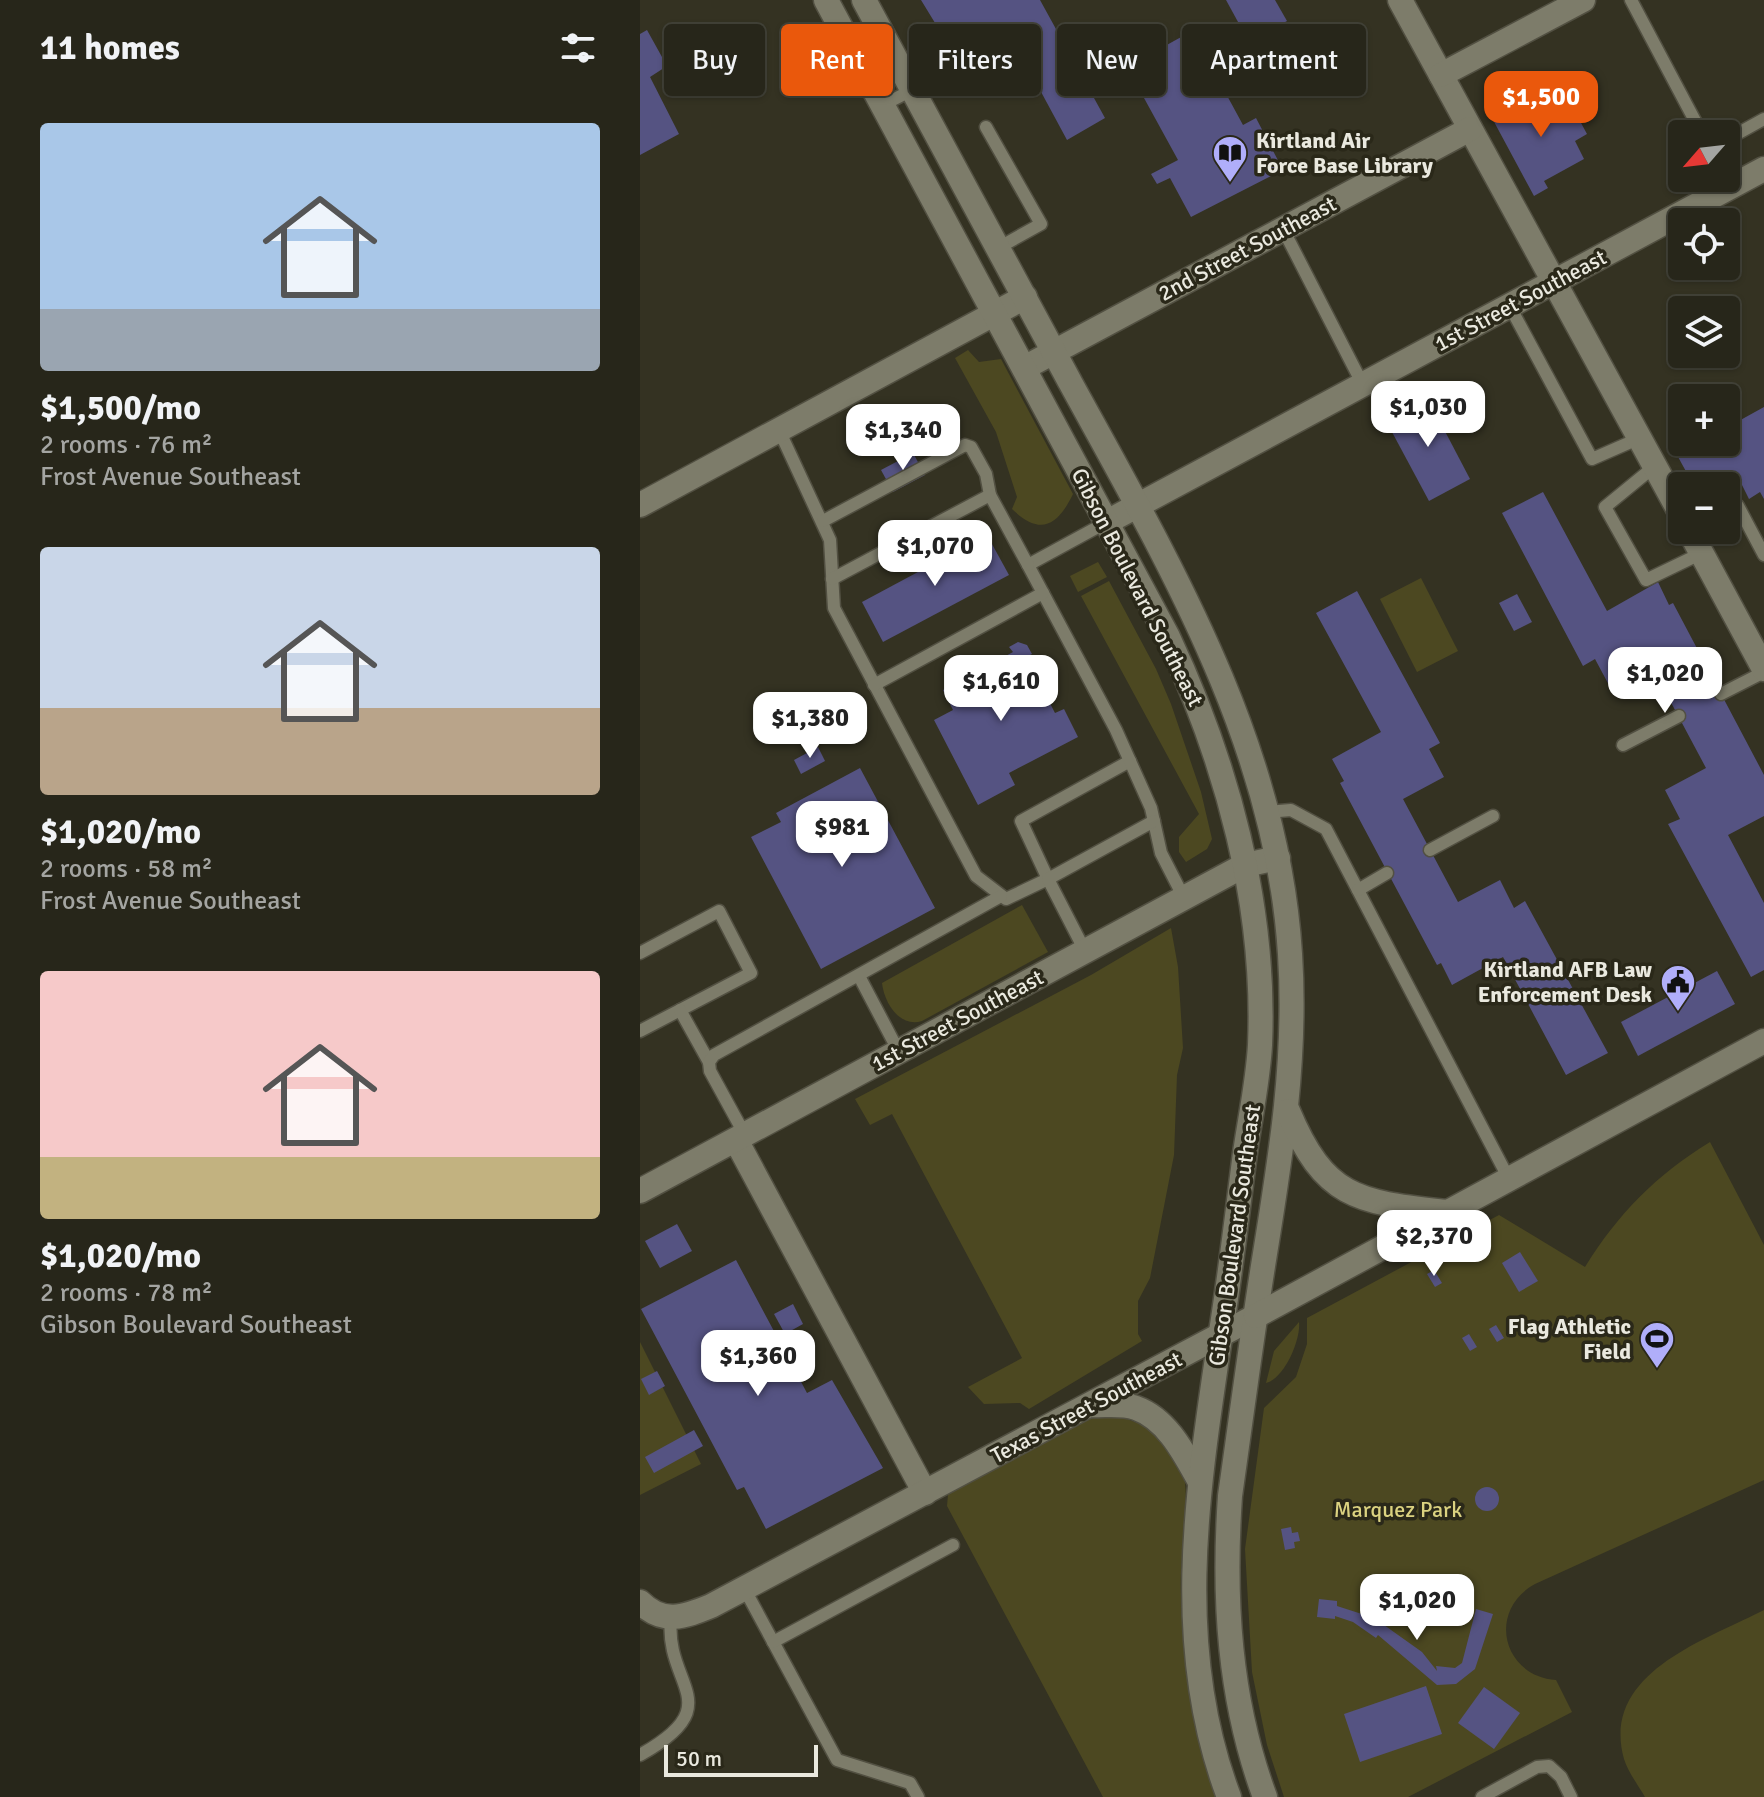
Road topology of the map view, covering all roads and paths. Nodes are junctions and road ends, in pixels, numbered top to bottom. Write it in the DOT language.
graph roads {
  1 [pos="826,0"];
  2 [pos="864,0"];
  3 [pos="1400,0"];
  4 [pos="1583,0"];
  5 [pos="1631,0"];
  6 [pos="1441,75"];
  7 [pos="909,84"];
  8 [pos="909,92"];
  9 [pos="915,96"];
  10 [pos="883,105"];
  11 [pos="1764,119"];
  12 [pos="1695,120"];
  13 [pos="986,127"];
  14 [pos="1470,129"];
  15 [pos="1740,132"];
  16 [pos="1764,169"];
  17 [pos="1740,178"];
  18 [pos="1711,192"];
  19 [pos="1283,229"];
  20 [pos="998,248"];
  21 [pos="1556,281"];
  22 [pos="1025,297"];
  23 [pos="994,313"];
  24 [pos="1515,316"];
  25 [pos="1054,352"];
  26 [pos="1024,368"];
  27 [pos="1363,385"];
  28 [pos="779,430"];
  29 [pos="1640,438"];
  30 [pos="1655,466"];
  31 [pos="1668,490"];
  32 [pos="990,495"];
  33 [pos="640,505"];
  34 [pos="1138,506"];
  35 [pos="1740,510"];
  36 [pos="823,521"];
  37 [pos="1107,522"];
  38 [pos="1680,544"];
  39 [pos="1697,544"];
  40 [pos="1764,555"];
  41 [pos="1028,565"];
  42 [pos="832,579"];
  43 [pos="1043,593"];
  44 [pos="1764,670"];
  45 [pos="874,685"];
  46 [pos="1721,694"];
  47 [pos="1679,716"];
  48 [pos="1623,745"];
  49 [pos="1130,761"];
  50 [pos="1268,812"];
  51 [pos="1493,816"];
  52 [pos="1154,821"];
  53 [pos="1430,850"];
  54 [pos="1278,858"];
  55 [pos="1245,865"];
  56 [pos="1387,873"];
  57 [pos="1048,879"];
  58 [pos="1358,890"];
  59 [pos="1001,896"];
  60 [pos="1184,898"];
  61 [pos="1085,951"];
  62 [pos="640,953"];
  63 [pos="859,976"];
  64 [pos="680,1010"];
  65 [pos="640,1031"];
  66 [pos="1764,1041"];
  67 [pos="899,1052"];
  68 [pos="709,1062"];
  69 [pos="1288,1111"];
  70 [pos="741,1137"];
  71 [pos="1509,1179"];
  72 [pos="640,1191"];
  73 [pos="1447,1212"];
  74 [pos="1256,1316"];
  75 [pos="1221,1334"];
  76 [pos="1088,1405"];
  77 [pos="1199,1480"];
  78 [pos="925,1493"];
  79 [pos="953,1545"];
  80 [pos="744,1588"];
  81 [pos="640,1602"];
  82 [pos="671,1619"];
  83 [pos="773,1642"];
  84 [pos="640,1755"];
  85 [pos="1501,1792"];
  86 [pos="918,1797"];
  87 [pos="1229,1797"];
  88 [pos="1265,1797"];
  89 [pos="1482,1797"];
  90 [pos="1571,1797"];
  1 -- 10 [label="street, Gibson Boulevard Southeast"];
  2 -- 7 [label="street, Gibson Boulevard Southeast"];
  3 -- 6 [label="street"];
  4 -- 6 [label="street"];
  5 -- 12 [label="lane"];
  6 -- 14 [label="street"];
  8 -- 10 [label="lane"];
  9 -- 20 [label="street, Gibson Boulevard Southeast"];
  10 -- 23 [label="street, Gibson Boulevard Southeast"];
  11 -- 15 [label="lane"];
  13 -- 20 [label="lane"];
  14 -- 19 [label="street, 2nd Street Southeast"];
  14 -- 21 [label="street"];
  16 -- 17 [label="street, 1st Street Southeast"];
  18 -- 21 [label="street, 1st Street Southeast"];
  19 -- 25 [label="street, 2nd Street Southeast"];
  19 -- 27 [label="lane"];
  20 -- 22 [label="street, Gibson Boulevard Southeast"];
  21 -- 27 [label="street, 1st Street Southeast"];
  21 -- 29 [label="street"];
  22 -- 23 [label="street"];
  22 -- 25 [label="street, Gibson Boulevard Southeast"];
  23 -- 26 [label="street, Gibson Boulevard Southeast"];
  23 -- 28 [label="street"];
  24 -- 29 [label="lane"];
  25 -- 26 [label="street, 2nd Street Southeast"];
  25 -- 34 [label="street, Gibson Boulevard Southeast"];
  26 -- 37 [label="street, Gibson Boulevard Southeast"];
  27 -- 34 [label="street, 1st Street Southeast"];
  28 -- 33 [label="street"];
  28 -- 36 [label="lane"];
  29 -- 30 [label="street"];
  30 -- 31 [label="street"];
  30 -- 38 [label="lane"];
  32 -- 36 [label="lane"];
  32 -- 41 [label="lane"];
  32 -- 42 [label="lane"];
  34 -- 37 [label="street, 1st Street Southeast"];
  34 -- 50 [label="street, Gibson Boulevard Southeast"];
  35 -- 40 [label="lane"];
  36 -- 42 [label="lane"];
  37 -- 41 [label="lane"];
  37 -- 55 [label="street, Gibson Boulevard Southeast"];
  39 -- 44 [label="street"];
  41 -- 43 [label="lane"];
  42 -- 45 [label="lane"];
  43 -- 45 [label="lane"];
  43 -- 49 [label="lane"];
  44 -- 46 [label="lane"];
  45 -- 59 [label="lane"];
  47 -- 48 [label="lane"];
  49 -- 52 [label="lane"];
  49 -- 57 [label="lane"];
  50 -- 54 [label="street, Gibson Boulevard Southeast"];
  50 -- 58 [label="lane"];
  51 -- 53 [label="lane"];
  52 -- 57 [label="lane"];
  52 -- 60 [label="lane"];
  54 -- 55 [label="street, 1st Street Southeast"];
  54 -- 69 [label="street, Gibson Boulevard Southeast"];
  55 -- 60 [label="street, 1st Street Southeast"];
  55 -- 75 [label="street, Gibson Boulevard Southeast"];
  56 -- 58 [label="lane"];
  57 -- 59 [label="lane"];
  57 -- 61 [label="lane"];
  58 -- 71 [label="lane"];
  59 -- 63 [label="lane"];
  60 -- 61 [label="street, 1st Street Southeast"];
  61 -- 67 [label="street, 1st Street Southeast"];
  62 -- 64 [label="lane"];
  63 -- 67 [label="lane"];
  63 -- 68 [label="lane"];
  64 -- 65 [label="lane"];
  64 -- 68 [label="lane"];
  66 -- 71 [label="street, Texas Street Southeast"];
  67 -- 70 [label="street, 1st Street Southeast"];
  68 -- 70 [label="lane"];
  69 -- 73 [label="street"];
  69 -- 74 [label="street, Gibson Boulevard Southeast"];
  70 -- 72 [label="street, 1st Street Southeast"];
  70 -- 78 [label="street"];
  71 -- 73 [label="street, Texas Street Southeast"];
  73 -- 74 [label="street, Texas Street Southeast"];
  74 -- 75 [label="street, Texas Street Southeast"];
  74 -- 88 [label="street, Gibson Boulevard Southeast"];
  75 -- 76 [label="street, Texas Street Southeast"];
  75 -- 77 [label="street, Gibson Boulevard Southeast"];
  76 -- 77 [label="street"];
  76 -- 78 [label="street, Texas Street Southeast"];
  77 -- 87 [label="street, Gibson Boulevard Southeast"];
  78 -- 80 [label="street, Texas Street Southeast"];
  79 -- 83 [label="lane"];
  80 -- 82 [label="street, Texas Street Southeast"];
  80 -- 83 [label="lane"];
  81 -- 82 [label="street"];
  82 -- 84 [label="lane"];
  83 -- 86 [label="lane"];
  85 -- 89 [label="lane"];
  85 -- 90 [label="lane"];
}
